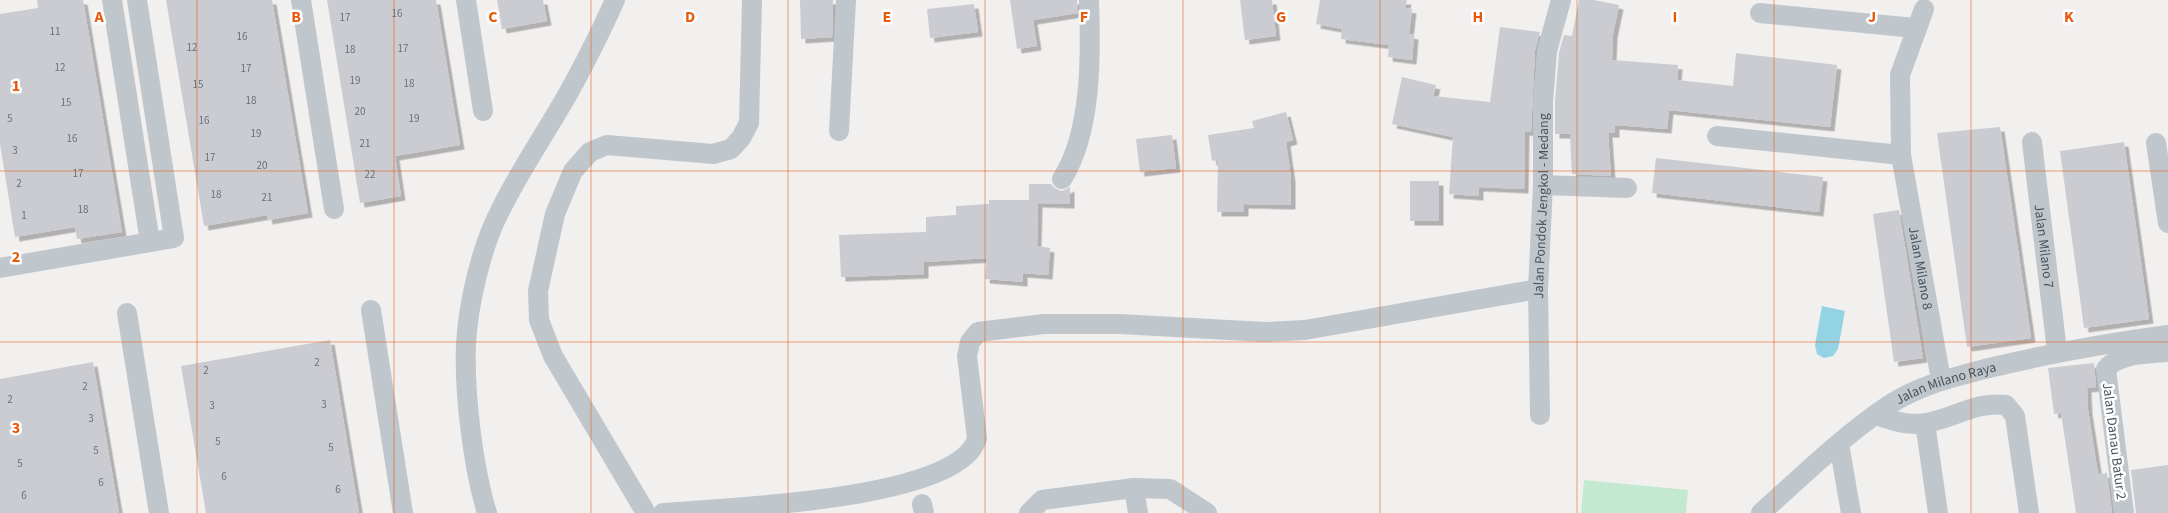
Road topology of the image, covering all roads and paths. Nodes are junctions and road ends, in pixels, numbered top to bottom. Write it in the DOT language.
graph roads {
  1 [pos="112,0"];
  2 [pos="137,0"];
  3 [pos="301,0"];
  4 [pos="466,0"];
  5 [pos="615,0"];
  6 [pos="752,0"];
  7 [pos="846,0"];
  8 [pos="1089,0"];
  9 [pos="1561,0"];
  10 [pos="1924,9"];
  11 [pos="1760,12"];
  12 [pos="1915,28"];
  13 [pos="483,111"];
  14 [pos="839,131"];
  15 [pos="1717,136"];
  16 [pos="2032,142"];
  17 [pos="2156,143"];
  18 [pos="1901,155"];
  19 [pos="1062,179"];
  20 [pos="1543,185"];
  21 [pos="1627,188"];
  22 [pos="334,209"];
  23 [pos="2168,223"];
  24 [pos="150,242"];
  25 [pos="0,268"];
  26 [pos="1538,289"];
  27 [pos="371,310"];
  28 [pos="127,313"];
  29 [pos="2168,335"];
  30 [pos="2057,352"];
  31 [pos="2168,352"];
  32 [pos="1942,380"];
  33 [pos="1540,415"];
  34 [pos="1876,415"];
  35 [pos="1925,423"];
  36 [pos="1839,444"];
  37 [pos="1134,488"];
  38 [pos="159,513"];
  39 [pos="403,513"];
  40 [pos="487,513"];
  41 [pos="646,513"];
  42 [pos="663,513"];
  43 [pos="1029,513"];
  44 [pos="1138,513"];
  45 [pos="1207,513"];
  46 [pos="1761,513"];
  47 [pos="1851,513"];
  48 [pos="1938,513"];
  49 [pos="2029,513"];
  50 [pos="2124,513"];
  1 -- 24 [label="street"];
  2 -- 24 [label="street"];
  3 -- 22 [label="street"];
  4 -- 13 [label="street"];
  5 -- 40 [label="street"];
  6 -- 41 [label="street"];
  7 -- 14 [label="street"];
  8 -- 19 [label="street"];
  9 -- 20 [label="street, Jalan Pondok Jengkol - Medang"];
  10 -- 12 [label="street, Jalan Milano 8"];
  11 -- 12 [label="street"];
  12 -- 18 [label="street, Jalan Milano 8"];
  15 -- 18 [label="street"];
  16 -- 30 [label="street, Jalan Milano 7"];
  17 -- 23 [label="street"];
  18 -- 32 [label="street, Jalan Milano 8"];
  20 -- 21 [label="street"];
  20 -- 26 [label="street, Jalan Pondok Jengkol - Medang"];
  24 -- 25 [label="street"];
  26 -- 33 [label="street, Jalan Pondok Jengkol - Medang"];
  26 -- 42 [label="street"];
  27 -- 39 [label="street"];
  28 -- 38 [label="street"];
  29 -- 30 [label="street, Jalan Milano Raya"];
  30 -- 32 [label="street, Jalan Milano Raya"];
  31 -- 50 [label="street, Jalan Danau Batur 2"];
  32 -- 34 [label="street, Jalan Milano Raya"];
  34 -- 35 [label="street"];
  34 -- 36 [label="street, Jalan Milano Raya"];
  35 -- 48 [label="street"];
  35 -- 49 [label="street"];
  36 -- 46 [label="street, Jalan Milano Raya"];
  36 -- 47 [label="street"];
  37 -- 43 [label="street"];
  37 -- 44 [label="street"];
  37 -- 45 [label="street"];
}
